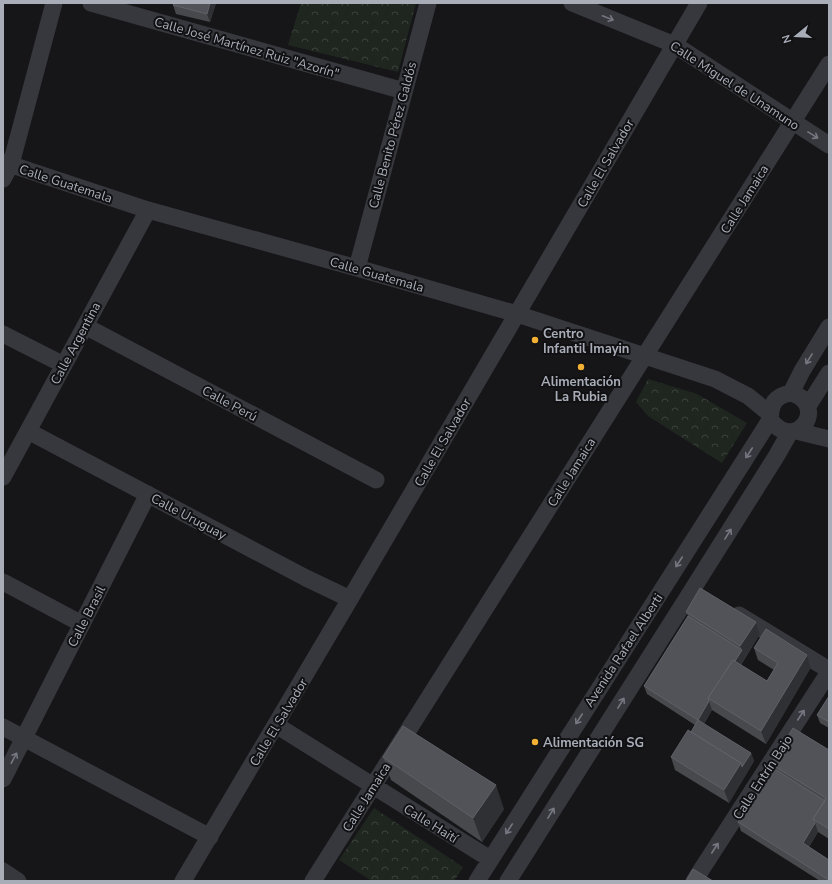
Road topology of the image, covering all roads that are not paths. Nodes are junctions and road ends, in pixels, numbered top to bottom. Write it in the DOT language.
graph roads {
  1 [pos="54,3"];
  2 [pos="91,3"];
  3 [pos="428,3"];
  4 [pos="572,3"];
  5 [pos="699,3"];
  6 [pos="675,45"];
  7 [pos="829,64"];
  8 [pos="404,91"];
  9 [pos="792,122"];
  10 [pos="829,145"];
  11 [pos="7,163"];
  12 [pos="3,179"];
  13 [pos="148,210"];
  14 [pos="357,268"];
  15 [pos="517,314"];
  16 [pos="85,326"];
  17 [pos="829,327"];
  18 [pos="3,334"];
  19 [pos="644,356"];
  20 [pos="64,365"];
  21 [pos="829,373"];
  22 [pos="787,394"];
  23 [pos="748,396"];
  24 [pos="808,410"];
  25 [pos="770,417"];
  26 [pos="28,431"];
  27 [pos="793,431"];
  28 [pos="3,477"];
  29 [pos="376,480"];
  30 [pos="148,494"];
  31 [pos="3,582"];
  32 [pos="350,599"];
  33 [pos="725,607"];
  34 [pos="82,624"];
  35 [pos="829,671"];
  36 [pos="276,725"];
  37 [pos="3,727"];
  38 [pos="24,738"];
  39 [pos="3,779"];
  40 [pos="372,786"];
  41 [pos="210,837"];
  42 [pos="490,859"];
  43 [pos="3,871"];
  44 [pos="18,881"];
  45 [pos="183,881"];
  46 [pos="313,881"];
  47 [pos="477,881"];
  48 [pos="509,881"];
  49 [pos="694,881"];
  1 -- 11 [label="street"];
  2 -- 8 [label="street, Calle José Martínez Ruiz \"Azorín\""];
  3 -- 8 [label="street, Calle Benito Pérez Galdós"];
  4 -- 6 [label="street, Calle Miguel de Unamuno, one-way"];
  5 -- 6 [label="street, Calle El Salvador"];
  6 -- 9 [label="street, Calle Miguel de Unamuno"];
  6 -- 15 [label="street, Calle El Salvador"];
  7 -- 9 [label="street, Calle Jamaica"];
  8 -- 14 [label="street, Calle Benito Pérez Galdós"];
  9 -- 10 [label="street, Calle Miguel de Unamuno, one-way"];
  9 -- 19 [label="street, Calle Jamaica"];
  11 -- 12 [label="street"];
  11 -- 13 [label="street, Calle Guatemala"];
  13 -- 14 [label="street, Calle Guatemala"];
  13 -- 16 [label="street, Calle Argentina"];
  14 -- 15 [label="street, Calle Guatemala"];
  15 -- 19 [label="street, Calle Guatemala"];
  15 -- 32 [label="street, Calle El Salvador"];
  16 -- 20 [label="street, Calle Argentina"];
  16 -- 29 [label="street, Calle Perú"];
  17 -- 22 [label="street, one-way"];
  18 -- 20 [label="street"];
  19 -- 23 [label="street, Calle Guatemala"];
  19 -- 40 [label="street, Calle Jamaica"];
  20 -- 26 [label="street, Calle Argentina"];
  21 -- 24 [label="street"];
  22 -- 23 [label="street, Calle Guatemala"];
  22 -- 24 [label="street"];
  22 -- 25 [label="street"];
  23 -- 25 [label="street, Calle Guatemala"];
  24 -- 27 [label="street"];
  24 -- 27 [label="street"];
  25 -- 27 [label="street"];
  25 -- 42 [label="street, Avenida Rafael Alberti, one-way"];
  26 -- 28 [label="street, Calle Argentina"];
  26 -- 30 [label="street, Calle Uruguay"];
  48 -- 27 [label="street, Avenida Rafael Alberti, one-way"];
  30 -- 32 [label="street, Calle Uruguay"];
  30 -- 34 [label="street, Calle Brasil"];
  31 -- 34 [label="street"];
  32 -- 36 [label="street, Calle El Salvador"];
  33 -- 35 [label="street"];
  34 -- 38 [label="street, Calle Brasil"];
  49 -- 35 [label="street, Calle Entrín Bajo, one-way"];
  36 -- 40 [label="street, Calle Haití"];
  36 -- 41 [label="street, Calle El Salvador"];
  37 -- 38 [label="street"];
  39 -- 38 [label="street, Calle Brasil, one-way"];
  38 -- 41 [label="street"];
  40 -- 42 [label="street, Calle Haití"];
  40 -- 46 [label="street, Calle Jamaica"];
  41 -- 45 [label="street, Calle El Salvador"];
  42 -- 47 [label="street, Avenida Rafael Alberti"];
  43 -- 44 [label="street"];
}
